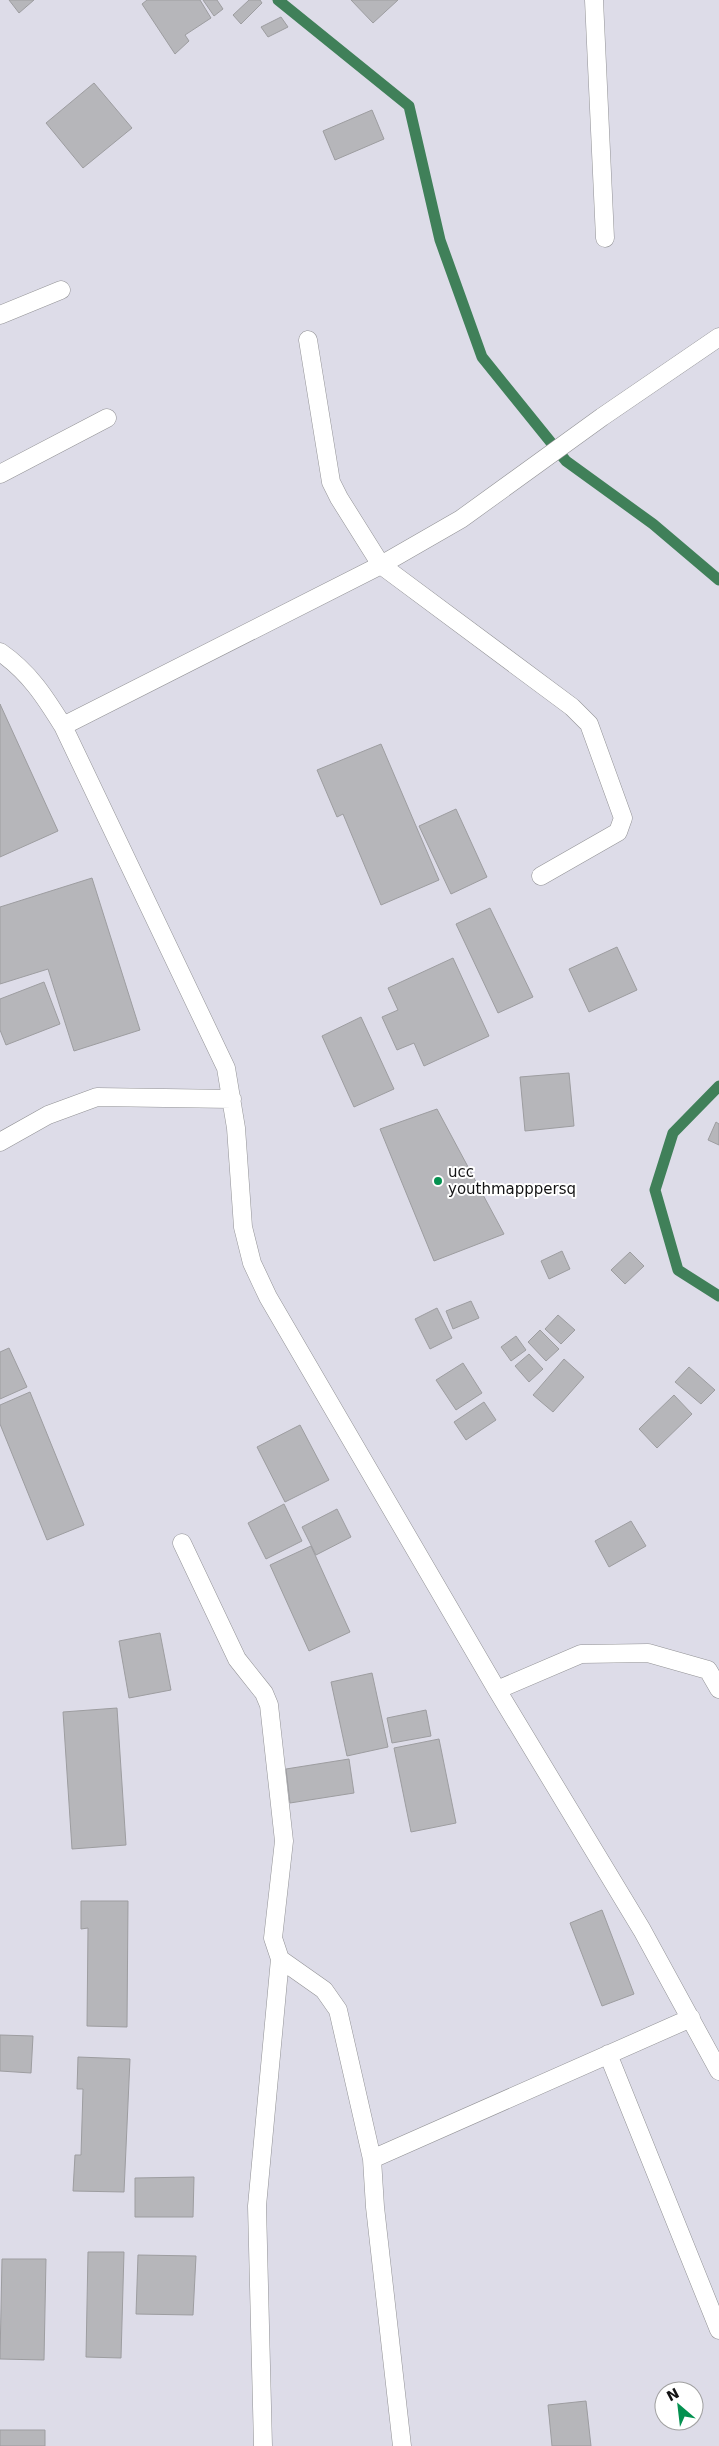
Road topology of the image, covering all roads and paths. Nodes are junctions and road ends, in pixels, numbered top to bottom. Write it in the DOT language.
graph roads {
  1 [pos="594,0"];
  2 [pos="605,238"];
  3 [pos="61,290"];
  4 [pos="0,315"];
  5 [pos="719,338"];
  6 [pos="308,340"];
  7 [pos="107,418"];
  8 [pos="0,474"];
  9 [pos="381,565"];
  10 [pos="0,652"];
  11 [pos="63,726"];
  12 [pos="540,876"];
  13 [pos="232,1098"];
  14 [pos="0,1142"];
  15 [pos="182,1543"];
  16 [pos="498,1690"];
  17 [pos="719,1690"];
  18 [pos="280,1959"];
  19 [pos="691,2018"];
  20 [pos="608,2054"];
  21 [pos="719,2071"];
  22 [pos="372,2159"];
  23 [pos="719,2330"];
  24 [pos="262,2446"];
  25 [pos="402,2446"];
  1 -- 2 [label="lane"];
  3 -- 4 [label="lane"];
  5 -- 9 [label="lane"];
  6 -- 9 [label="lane"];
  7 -- 8 [label="lane"];
  9 -- 11 [label="lane"];
  9 -- 12 [label="lane"];
  10 -- 11 [label="lane"];
  11 -- 13 [label="lane"];
  13 -- 14 [label="lane"];
  13 -- 16 [label="lane"];
  15 -- 18 [label="lane"];
  16 -- 17 [label="lane"];
  16 -- 19 [label="lane"];
  18 -- 22 [label="lane"];
  18 -- 24 [label="lane"];
  19 -- 20 [label="lane"];
  19 -- 21 [label="lane"];
  20 -- 22 [label="lane"];
  20 -- 23 [label="lane"];
  22 -- 25 [label="lane"];
}
